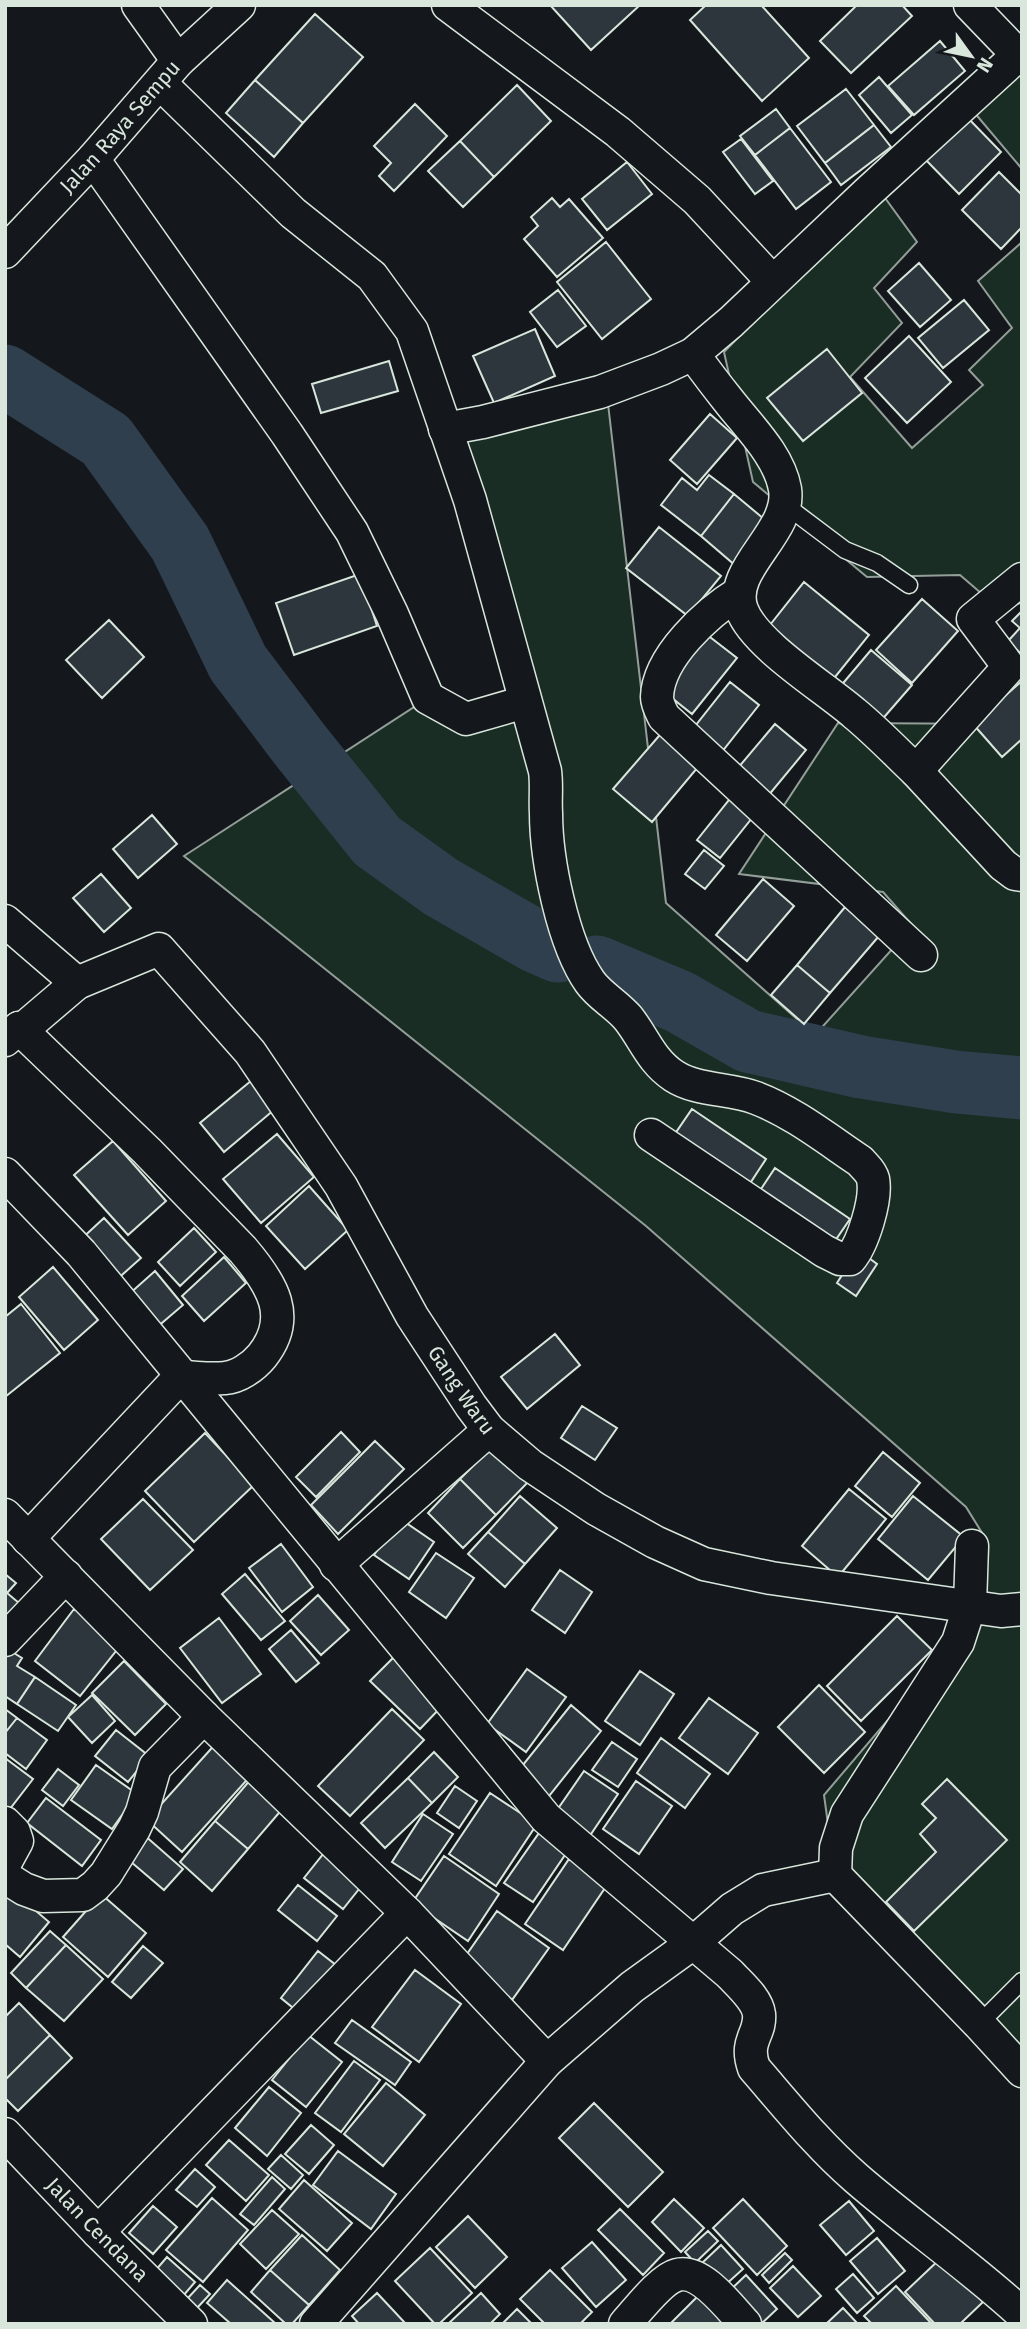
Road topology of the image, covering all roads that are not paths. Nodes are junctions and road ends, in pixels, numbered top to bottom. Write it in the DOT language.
graph roads {
  1 [pos="138,5"];
  2 [pos="239,5"];
  3 [pos="448,5"];
  4 [pos="970,5"];
  5 [pos="1020,57"];
  6 [pos="169,72"];
  7 [pos="93,159"];
  8 [pos="11,245"];
  9 [pos="774,282"];
  10 [pos="693,354"];
  11 [pos="445,429"];
  12 [pos="784,504"];
  13 [pos="1022,579"];
  14 [pos="909,585"];
  15 [pos="739,593"];
  16 [pos="525,702"];
  17 [pos="916,771"];
  18 [pos="1022,875"];
  19 [pos="5,921"];
  20 [pos="921,955"];
  21 [pos="77,984"];
  22 [pos="12,1034"];
  23 [pos="651,1135"];
  24 [pos="5,1174"];
  25 [pos="180,1377"];
  26 [pos="489,1430"];
  27 [pos="5,1515"];
  28 [pos="28,1539"];
  29 [pos="972,1546"];
  30 [pos="336,1565"];
  31 [pos="66,1576"];
  32 [pos="970,1605"];
  33 [pos="1022,1609"];
  34 [pos="5,1640"];
  35 [pos="204,1717"];
  36 [pos="5,1823"];
  37 [pos="5,1863"];
  38 [pos="835,1875"];
  39 [pos="5,1877"];
  40 [pos="407,1913"];
  41 [pos="693,1943"];
  42 [pos="1022,1981"];
  43 [pos="979,2024"];
  44 [pos="547,2061"];
  45 [pos="1022,2071"];
  46 [pos="5,2134"];
  47 [pos="98,2232"];
  48 [pos="1022,2314"];
  49 [pos="191,2324"];
  50 [pos="316,2324"];
  51 [pos="625,2324"];
  52 [pos="745,2324"];
  1 -- 6 [label="street"];
  2 -- 6 [label="street, Jalan Raya Sempu"];
  3 -- 9 [label="street"];
  4 -- 5 [label="street"];
  5 -- 9 [label="street"];
  6 -- 7 [label="street, Jalan Raya Sempu"];
  6 -- 11 [label="street"];
  7 -- 8 [label="street, Jalan Raya Sempu"];
  7 -- 16 [label="street"];
  9 -- 10 [label="street"];
  10 -- 11 [label="street"];
  10 -- 12 [label="street"];
  11 -- 16 [label="street"];
  12 -- 14 [label="lane"];
  12 -- 15 [label="street"];
  13 -- 17 [label="street"];
  15 -- 17 [label="street"];
  15 -- 20 [label="street"];
  16 -- 23 [label="street"];
  17 -- 18 [label="street"];
  19 -- 21 [label="street"];
  21 -- 22 [label="street"];
  21 -- 26 [label="street, Gang Waru"];
  22 -- 25 [label="street"];
  24 -- 25 [label="street"];
  25 -- 28 [label="street"];
  25 -- 30 [label="street"];
  26 -- 30 [label="street"];
  26 -- 32 [label="street, Gang Waru"];
  27 -- 28 [label="street"];
  28 -- 31 [label="street"];
  29 -- 32 [label="street"];
  30 -- 41 [label="street"];
  31 -- 34 [label="street"];
  31 -- 35 [label="street"];
  32 -- 33 [label="street, Gang Waru"];
  32 -- 38 [label="street"];
  35 -- 39 [label="street"];
  35 -- 40 [label="street"];
  36 -- 37 [label="street"];
  38 -- 41 [label="street"];
  38 -- 43 [label="street"];
  40 -- 44 [label="street"];
  40 -- 47 [label="street"];
  41 -- 44 [label="street"];
  41 -- 48 [label="street"];
  42 -- 43 [label="lane"];
  43 -- 45 [label="street"];
  44 -- 50 [label="street"];
  46 -- 47 [label="street, Jalan Cendana"];
  47 -- 49 [label="street, Jalan Cendana"];
  51 -- 52 [label="street"];
}
